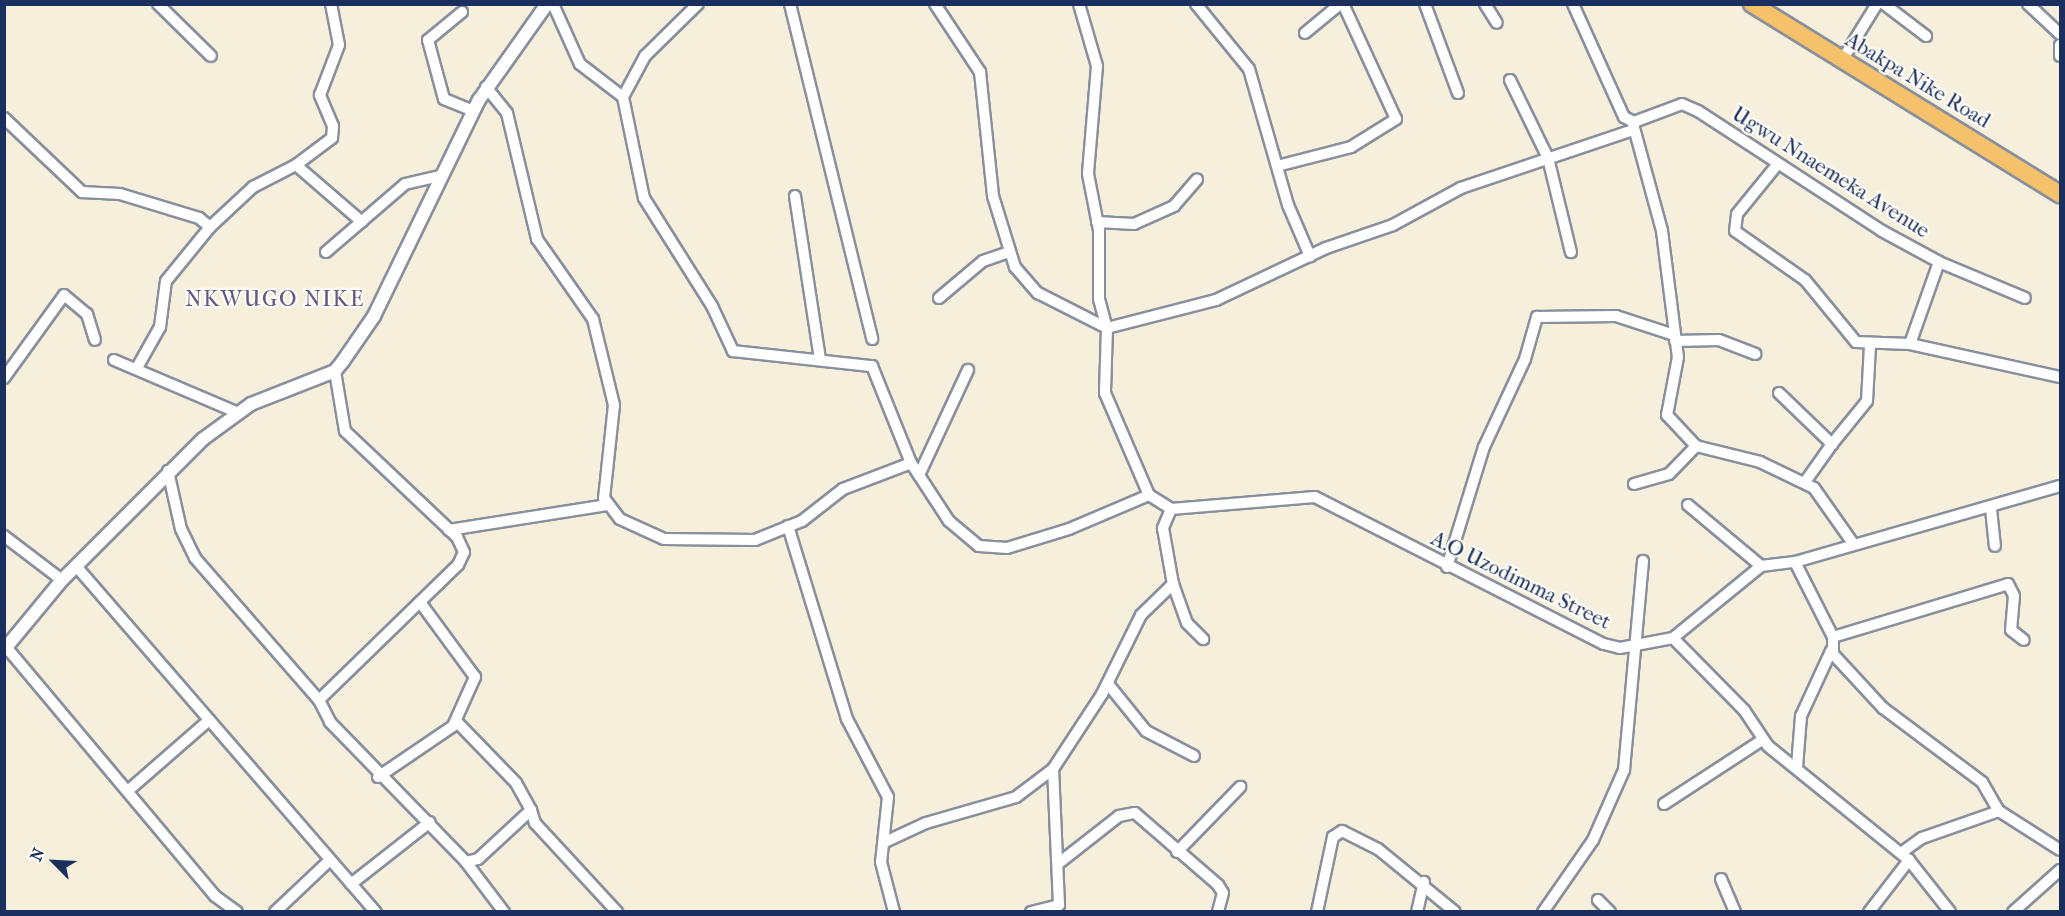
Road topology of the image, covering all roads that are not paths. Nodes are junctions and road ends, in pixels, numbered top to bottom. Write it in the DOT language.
graph roads {
  1 [pos="158,4"];
  2 [pos="331,4"];
  3 [pos="547,4"];
  4 [pos="553,4"];
  5 [pos="698,4"];
  6 [pos="790,4"];
  7 [pos="935,4"];
  8 [pos="1079,4"];
  9 [pos="1196,4"];
  10 [pos="1341,4"];
  11 [pos="1425,4"];
  12 [pos="1485,4"];
  13 [pos="1573,4"];
  14 [pos="1752,4"];
  15 [pos="1877,4"];
  16 [pos="1884,4"];
  17 [pos="2028,4"];
  18 [pos="462,12"];
  19 [pos="1497,23"];
  20 [pos="1305,33"];
  21 [pos="2061,34"];
  22 [pos="1926,36"];
  23 [pos="2061,45"];
  24 [pos="211,56"];
  25 [pos="2061,56"];
  26 [pos="1841,62"];
  27 [pos="1510,81"];
  28 [pos="486,87"];
  29 [pos="1458,93"];
  30 [pos="623,97"];
  31 [pos="473,111"];
  32 [pos="4,118"];
  33 [pos="1633,126"];
  34 [pos="1548,158"];
  35 [pos="296,165"];
  36 [pos="1281,165"];
  37 [pos="1777,165"];
  38 [pos="439,176"];
  39 [pos="1197,180"];
  40 [pos="2061,194"];
  41 [pos="795,196"];
  42 [pos="362,222"];
  43 [pos="1097,222"];
  44 [pos="210,227"];
  45 [pos="326,252"];
  46 [pos="1009,252"];
  47 [pos="1571,252"];
  48 [pos="1310,256"];
  49 [pos="1939,262"];
  50 [pos="939,298"];
  51 [pos="2025,298"];
  52 [pos="1107,328"];
  53 [pos="1673,338"];
  54 [pos="873,339"];
  55 [pos="95,340"];
  56 [pos="1910,344"];
  57 [pos="1870,345"];
  58 [pos="1755,354"];
  59 [pos="820,359"];
  60 [pos="114,360"];
  61 [pos="138,366"];
  62 [pos="968,370"];
  63 [pos="335,371"];
  64 [pos="2061,377"];
  65 [pos="4,378"];
  66 [pos="1779,393"];
  67 [pos="238,413"];
  68 [pos="1832,444"];
  69 [pos="1696,446"];
  70 [pos="911,463"];
  71 [pos="168,471"];
  72 [pos="919,475"];
  73 [pos="1805,482"];
  74 [pos="1634,484"];
  75 [pos="2061,486"];
  76 [pos="1149,495"];
  77 [pos="607,505"];
  78 [pos="1688,505"];
  79 [pos="1171,508"];
  80 [pos="1991,509"];
  81 [pos="788,526"];
  82 [pos="450,530"];
  83 [pos="4,536"];
  84 [pos="1852,542"];
  85 [pos="1995,546"];
  86 [pos="1643,561"];
  87 [pos="1795,562"];
  88 [pos="76,566"];
  89 [pos="1761,566"];
  90 [pos="1447,567"];
  91 [pos="62,580"];
  92 [pos="1173,584"];
  93 [pos="420,602"];
  94 [pos="1833,637"];
  95 [pos="1673,638"];
  96 [pos="1203,639"];
  97 [pos="2024,640"];
  98 [pos="1632,646"];
  99 [pos="5,649"];
  100 [pos="1832,651"];
  101 [pos="1108,684"];
  102 [pos="319,700"];
  103 [pos="209,720"];
  104 [pos="456,721"];
  105 [pos="1762,740"];
  106 [pos="1194,756"];
  107 [pos="1797,767"];
  108 [pos="1053,769"];
  109 [pos="378,777"];
  110 [pos="1240,787"];
  111 [pos="130,789"];
  112 [pos="1664,804"];
  113 [pos="531,810"];
  114 [pos="1999,811"];
  115 [pos="430,822"];
  116 [pos="885,842"];
  117 [pos="2061,850"];
  118 [pos="1177,852"];
  119 [pos="1905,857"];
  120 [pos="329,861"];
  121 [pos="466,862"];
  122 [pos="1059,863"];
  123 [pos="2061,870"];
  124 [pos="1721,879"];
  125 [pos="1424,882"];
  126 [pos="351,884"];
  127 [pos="1598,900"];
  128 [pos="1059,908"];
  129 [pos="237,912"];
  130 [pos="275,912"];
  131 [pos="376,912"];
  132 [pos="504,912"];
  133 [pos="617,912"];
  134 [pos="894,912"];
  135 [pos="1031,912"];
  136 [pos="1218,912"];
  137 [pos="1317,912"];
  138 [pos="1417,912"];
  139 [pos="1455,912"];
  140 [pos="1543,912"];
  141 [pos="1610,912"];
  142 [pos="1735,912"];
  143 [pos="1869,912"];
  144 [pos="1950,912"];
  145 [pos="2013,912"];
  1 -- 24 [label="street"];
  2 -- 35 [label="street"];
  3 -- 28 [label="street"];
  4 -- 30 [label="street"];
  5 -- 30 [label="street"];
  6 -- 54 [label="street"];
  7 -- 46 [label="street"];
  8 -- 43 [label="street"];
  9 -- 36 [label="street"];
  10 -- 20 [label="street"];
  10 -- 36 [label="street"];
  11 -- 29 [label="street"];
  12 -- 19 [label="street"];
  13 -- 33 [label="street"];
  14 -- 26 [label="main road, Abakpa Nike Road"];
  15 -- 26 [label="street"];
  16 -- 22 [label="street"];
  17 -- 21 [label="street"];
  18 -- 31 [label="street"];
  23 -- 25 [label="street"];
  26 -- 40 [label="main road, Abakpa Nike Road"];
  27 -- 34 [label="street"];
  28 -- 31 [label="street"];
  28 -- 77 [label="street"];
  30 -- 59 [label="street"];
  31 -- 38 [label="street"];
  32 -- 44 [label="street"];
  33 -- 34 [label="street"];
  33 -- 37 [label="street, Ugwu Nnaemeka Avenue"];
  33 -- 53 [label="street"];
  34 -- 47 [label="street"];
  34 -- 48 [label="street"];
  35 -- 42 [label="street"];
  35 -- 44 [label="street"];
  36 -- 48 [label="street"];
  37 -- 49 [label="street, Ugwu Nnaemeka Avenue"];
  37 -- 57 [label="street"];
  38 -- 42 [label="street"];
  38 -- 63 [label="street"];
  39 -- 43 [label="street"];
  41 -- 59 [label="street"];
  42 -- 45 [label="street"];
  43 -- 52 [label="street"];
  44 -- 61 [label="street"];
  46 -- 50 [label="street"];
  46 -- 52 [label="street"];
  48 -- 52 [label="street"];
  49 -- 51 [label="street"];
  49 -- 56 [label="street, Ugwu Nnaemeka Avenue"];
  52 -- 76 [label="street"];
  53 -- 58 [label="street"];
  53 -- 69 [label="street"];
  53 -- 90 [label="street"];
  55 -- 65 [label="street"];
  56 -- 57 [label="street"];
  56 -- 64 [label="street"];
  57 -- 68 [label="street"];
  59 -- 70 [label="street"];
  60 -- 61 [label="street"];
  61 -- 67 [label="street"];
  62 -- 72 [label="street"];
  63 -- 67 [label="street"];
  63 -- 82 [label="street"];
  66 -- 68 [label="street"];
  67 -- 71 [label="street"];
  68 -- 73 [label="street"];
  69 -- 73 [label="street"];
  69 -- 74 [label="street"];
  70 -- 72 [label="street"];
  70 -- 81 [label="street"];
  71 -- 88 [label="street"];
  71 -- 102 [label="street"];
  72 -- 76 [label="street"];
  73 -- 84 [label="street"];
  75 -- 80 [label="street"];
  76 -- 79 [label="street"];
  77 -- 81 [label="street"];
  77 -- 82 [label="street"];
  78 -- 89 [label="street"];
  79 -- 90 [label="street, A.O Uzodimma Street"];
  79 -- 92 [label="street"];
  80 -- 84 [label="street"];
  80 -- 85 [label="street"];
  81 -- 116 [label="street"];
  82 -- 93 [label="street"];
  83 -- 91 [label="street"];
  84 -- 87 [label="street"];
  86 -- 98 [label="street"];
  87 -- 89 [label="street"];
  87 -- 94 [label="street"];
  88 -- 91 [label="street"];
  88 -- 103 [label="street"];
  89 -- 95 [label="street"];
  90 -- 98 [label="street, A.O Uzodimma Street"];
  91 -- 99 [label="street"];
  92 -- 96 [label="street"];
  92 -- 101 [label="street"];
  93 -- 102 [label="street"];
  93 -- 104 [label="street"];
  94 -- 97 [label="street"];
  94 -- 100 [label="street"];
  95 -- 98 [label="street, A.O Uzodimma Street"];
  95 -- 105 [label="street"];
  98 -- 140 [label="street"];
  99 -- 111 [label="street"];
  100 -- 107 [label="street"];
  100 -- 114 [label="street"];
  101 -- 106 [label="street"];
  101 -- 108 [label="street"];
  102 -- 109 [label="street"];
  103 -- 111 [label="street"];
  103 -- 120 [label="street"];
  104 -- 109 [label="street"];
  104 -- 113 [label="street"];
  105 -- 107 [label="street"];
  105 -- 112 [label="street"];
  107 -- 119 [label="street"];
  108 -- 116 [label="street"];
  108 -- 122 [label="street"];
  109 -- 115 [label="street"];
  110 -- 118 [label="street"];
  111 -- 129 [label="street"];
  113 -- 121 [label="street"];
  113 -- 133 [label="street"];
  114 -- 117 [label="street"];
  114 -- 119 [label="street"];
  115 -- 121 [label="street"];
  115 -- 126 [label="street"];
  116 -- 134 [label="street"];
  118 -- 122 [label="street"];
  118 -- 136 [label="street"];
  119 -- 143 [label="street"];
  119 -- 144 [label="street"];
  120 -- 126 [label="street"];
  120 -- 130 [label="street"];
  121 -- 132 [label="street"];
  122 -- 128 [label="street"];
  123 -- 145 [label="street"];
  124 -- 142 [label="street"];
  125 -- 137 [label="street"];
  125 -- 138 [label="street"];
  125 -- 139 [label="street"];
  126 -- 131 [label="street"];
  127 -- 141 [label="street"];
  128 -- 135 [label="street"];
}
